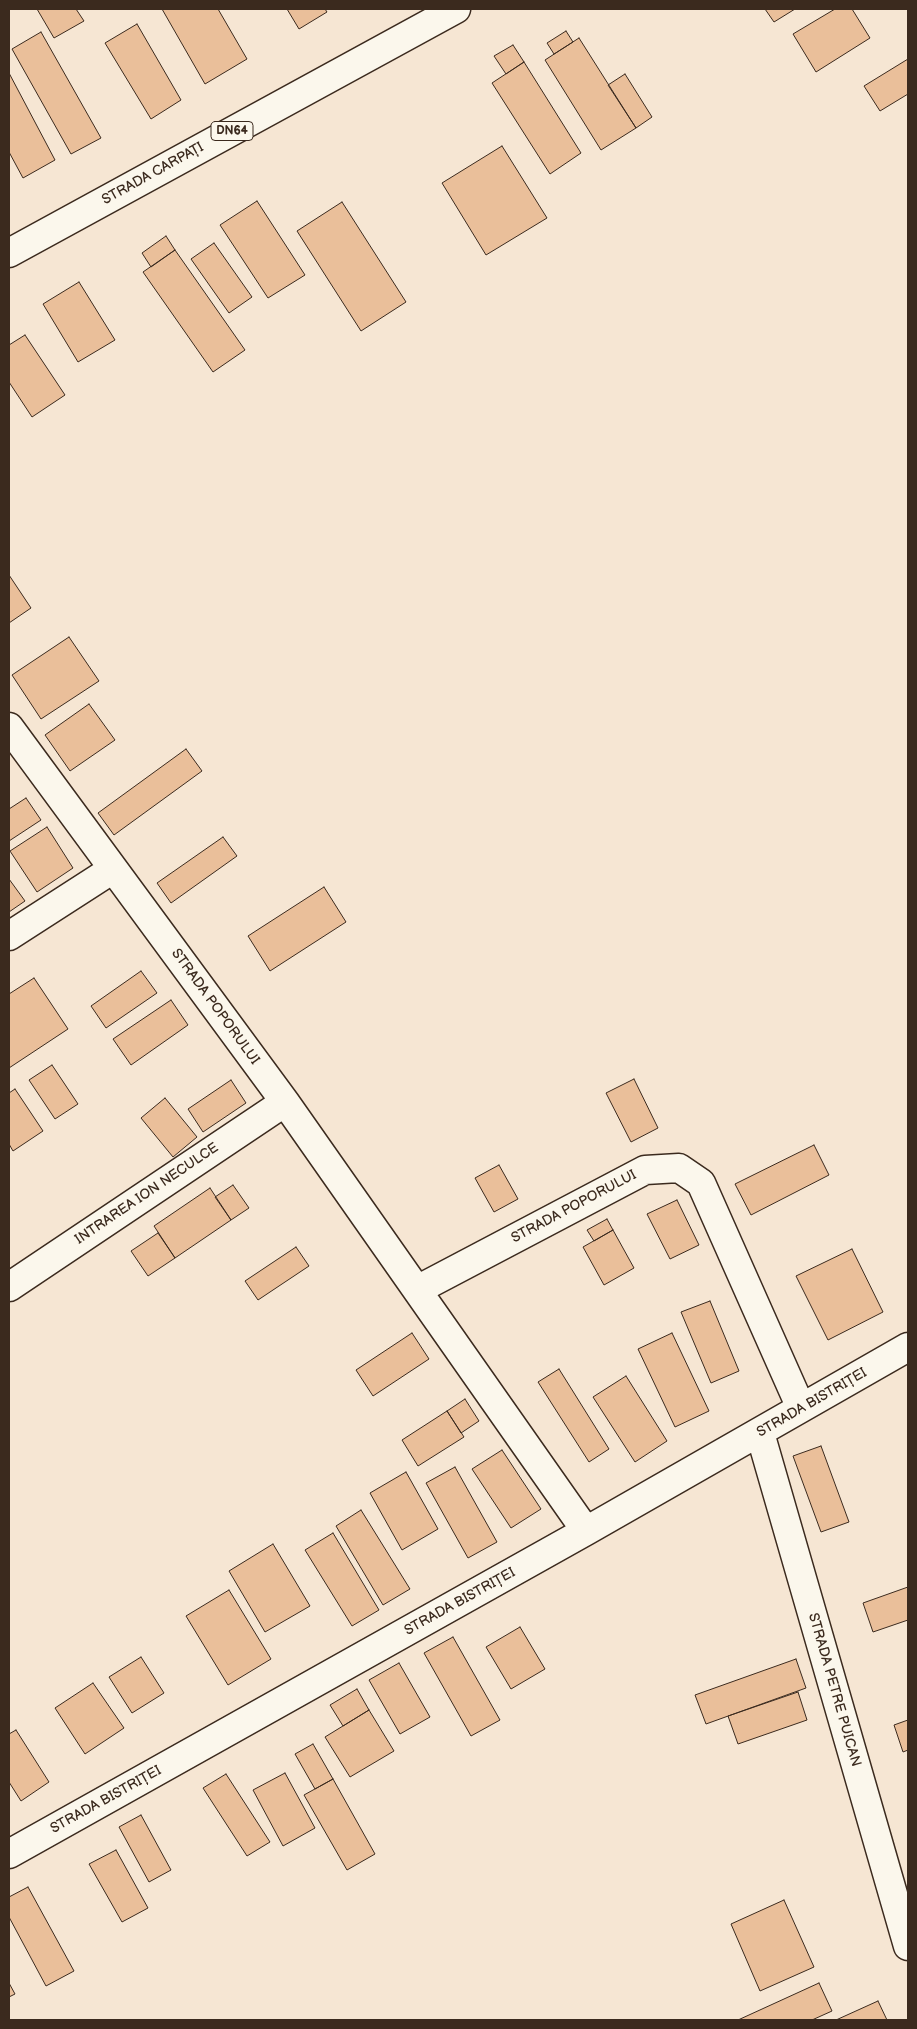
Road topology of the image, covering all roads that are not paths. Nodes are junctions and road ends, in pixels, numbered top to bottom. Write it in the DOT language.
graph roads {
  1 [pos="456,9"];
  2 [pos="9,253"];
  3 [pos="9,727"];
  4 [pos="113,868"];
  5 [pos="9,936"];
  6 [pos="285,1102"];
  7 [pos="9,1287"];
  8 [pos="417,1290"];
  9 [pos="908,1347"];
  10 [pos="801,1408"];
  11 [pos="760,1433"];
  12 [pos="586,1532"];
  13 [pos="9,1854"];
  14 [pos="908,1946"];
  1 -- 2 [label="street, STRADA CARPAȚI / DN64"];
  3 -- 4 [label="street, STRADA POPORULUI"];
  4 -- 5 [label="street"];
  4 -- 6 [label="street, STRADA POPORULUI"];
  6 -- 7 [label="street, INTRAREA ION NECULCE"];
  6 -- 8 [label="street, STRADA POPORULUI"];
  8 -- 10 [label="street, STRADA POPORULUI"];
  8 -- 12 [label="street, STRADA POPORULUI"];
  9 -- 10 [label="street, STRADA BISTRIȚEI"];
  10 -- 11 [label="street, STRADA BISTRIȚEI"];
  11 -- 12 [label="street, STRADA BISTRIȚEI"];
  11 -- 14 [label="street, STRADA PETRE PUICAN"];
  12 -- 13 [label="street, STRADA BISTRIȚEI"];
}
